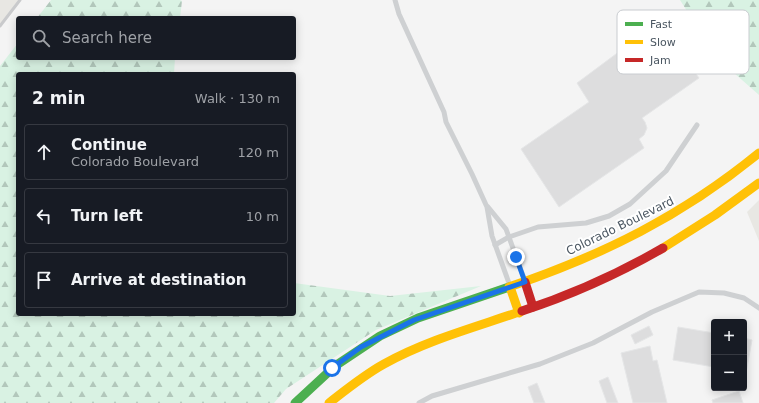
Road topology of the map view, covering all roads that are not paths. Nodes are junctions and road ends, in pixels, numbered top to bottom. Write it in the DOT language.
graph roads {
  1 [pos="396,0"];
  2 [pos="697,125"];
  3 [pos="759,153"];
  4 [pos="759,183"];
  5 [pos="487,207"];
  6 [pos="509,237"];
  7 [pos="495,245"];
  8 [pos="525,282"];
  9 [pos="510,287"];
  10 [pos="533,307"];
  11 [pos="759,308"];
  12 [pos="519,313"];
  13 [pos="295,403"];
  14 [pos="328,403"];
  15 [pos="419,403"];
  1 -- 5 [label="lane"];
  2 -- 6 [label="lane"];
  3 -- 8 [label="street, Colorado Boulevard"];
  4 -- 10 [label="street"];
  5 -- 6 [label="lane"];
  5 -- 7 [label="lane"];
  6 -- 7 [label="lane"];
  6 -- 8 [label="lane"];
  7 -- 9 [label="lane"];
  8 -- 9 [label="street, Colorado Boulevard"];
  8 -- 10 [label="street"];
  9 -- 12 [label="street"];
  9 -- 13 [label="street, Colorado Boulevard"];
  10 -- 12 [label="street"];
  11 -- 15 [label="lane"];
  12 -- 14 [label="street"];
}
